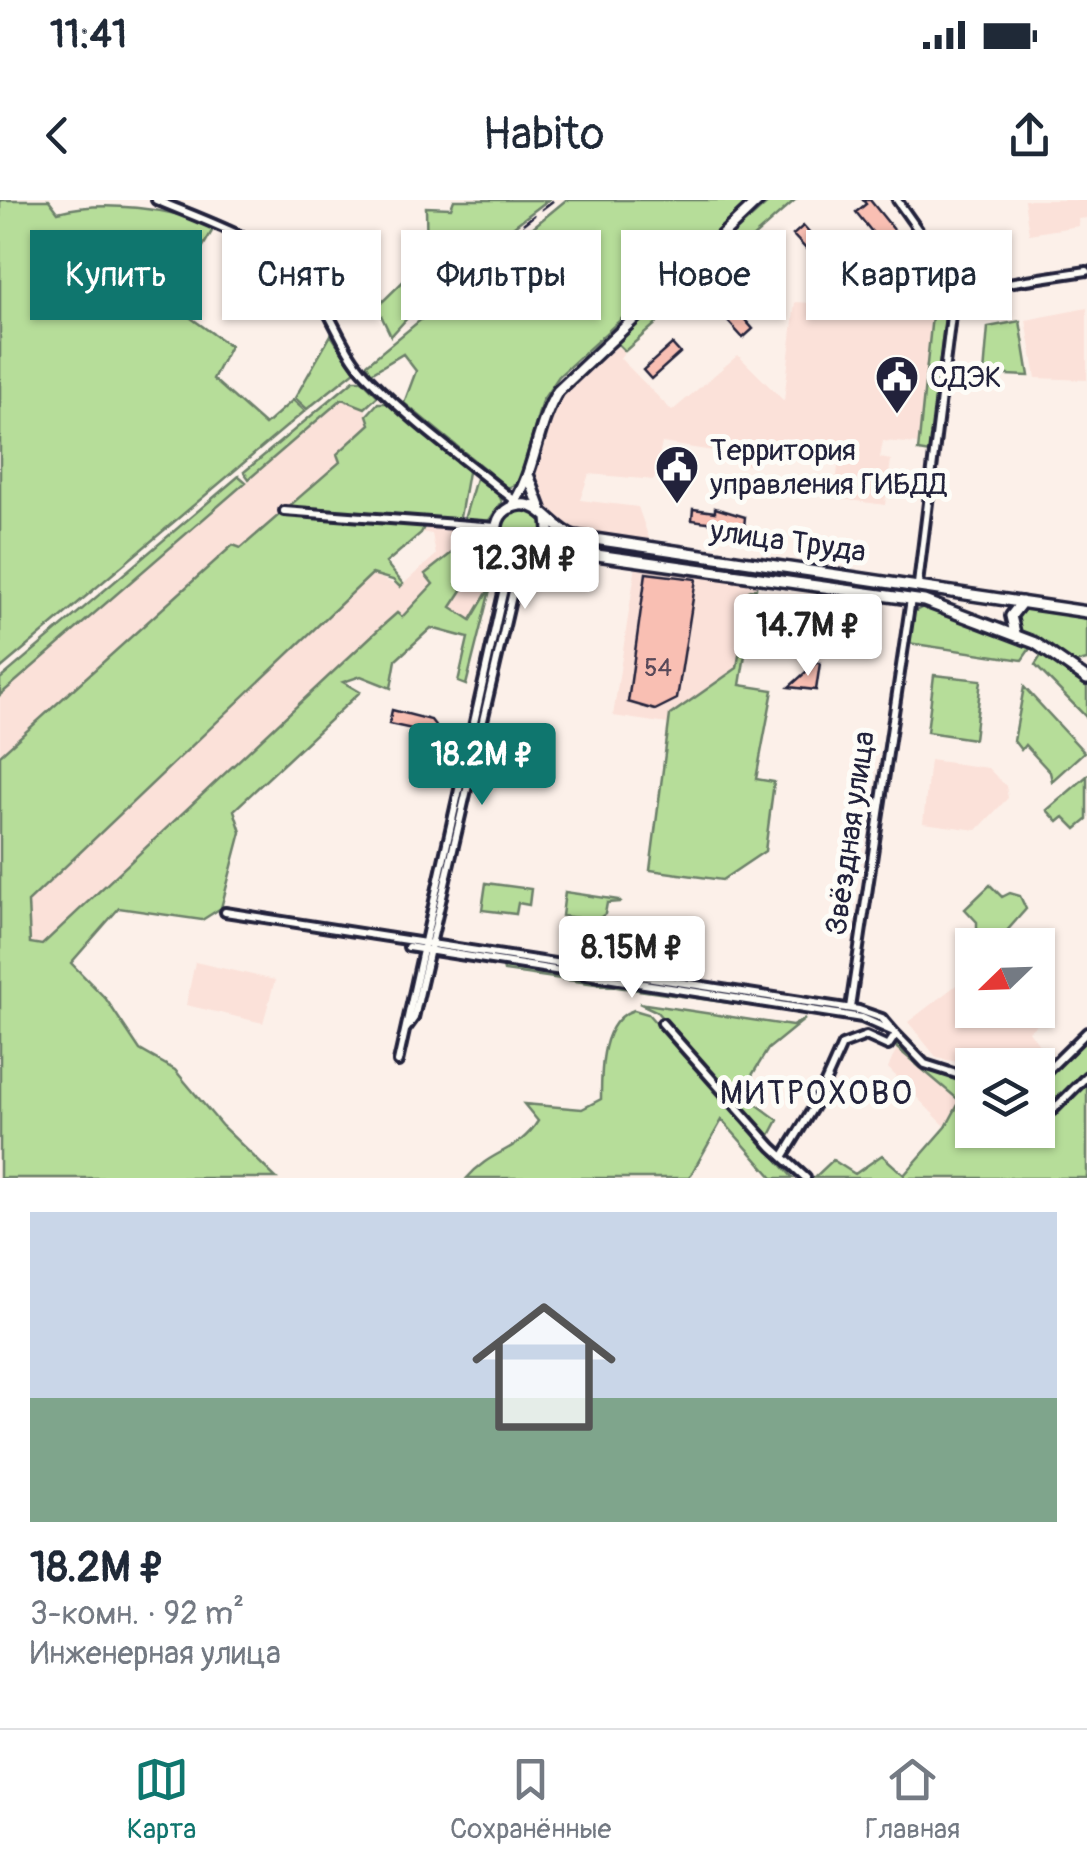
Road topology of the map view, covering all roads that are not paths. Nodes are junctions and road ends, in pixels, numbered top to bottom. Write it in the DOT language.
graph roads {
  1 [pos="156,200"];
  2 [pos="759,200"];
  3 [pos="896,200"];
  4 [pos="918,230"];
  5 [pos="1087,270"];
  6 [pos="1012,282"];
  7 [pos="950,320"];
  8 [pos="529,474"];
  9 [pos="513,504"];
  10 [pos="284,511"];
  11 [pos="546,516"];
  12 [pos="496,528"];
  13 [pos="547,548"];
  14 [pos="507,556"];
  15 [pos="520,561"];
  16 [pos="918,584"];
  17 [pos="911,599"];
  18 [pos="1022,602"];
  19 [pos="1087,612"];
  20 [pos="1015,633"];
  21 [pos="1087,664"];
  22 [pos="1077,672"];
  23 [pos="1087,678"];
  24 [pos="224,912"];
  25 [pos="427,949"];
  26 [pos="849,1012"];
  27 [pos="662,1023"];
  28 [pos="1087,1032"];
  29 [pos="895,1033"];
  30 [pos="398,1062"];
  31 [pos="1055,1063"];
  32 [pos="955,1073"];
  33 [pos="1087,1076"];
  34 [pos="1055,1108"];
  35 [pos="785,1154"];
  36 [pos="806,1178"];
  1 -- 9 [label="street"];
  2 -- 8 [label="main road"];
  3 -- 4 [label="street"];
  5 -- 6 [label="street"];
  7 -- 16 [label="street, Звёздная улица"];
  8 -- 9 [label="main road"];
  8 -- 11 [label="main road"];
  9 -- 11 [label="main road"];
  9 -- 12 [label="main road"];
  10 -- 12 [label="street"];
  11 -- 13 [label="main road"];
  11 -- 16 [label="main road, улица Труда"];
  12 -- 14 [label="main road"];
  13 -- 15 [label="main road"];
  13 -- 17 [label="main road, улица Труда"];
  14 -- 15 [label="main road"];
  14 -- 25 [label="street"];
  15 -- 25 [label="street"];
  16 -- 17 [label="main road, Звёздная улица"];
  16 -- 18 [label="main road, улица Труда"];
  17 -- 20 [label="main road, улица Труда"];
  17 -- 26 [label="street, Звёздная улица"];
  18 -- 19 [label="main road, улица Труда"];
  18 -- 20 [label="main road"];
  20 -- 22 [label="main road, улица Труда"];
  21 -- 22 [label="main road"];
  22 -- 23 [label="main road, улица Труда"];
  24 -- 25 [label="street"];
  25 -- 26 [label="street"];
  25 -- 30 [label="street"];
  26 -- 29 [label="street"];
  27 -- 35 [label="street"];
  28 -- 31 [label="street"];
  29 -- 32 [label="street"];
  29 -- 35 [label="street"];
  33 -- 34 [label="street"];
  35 -- 36 [label="street"];
}
